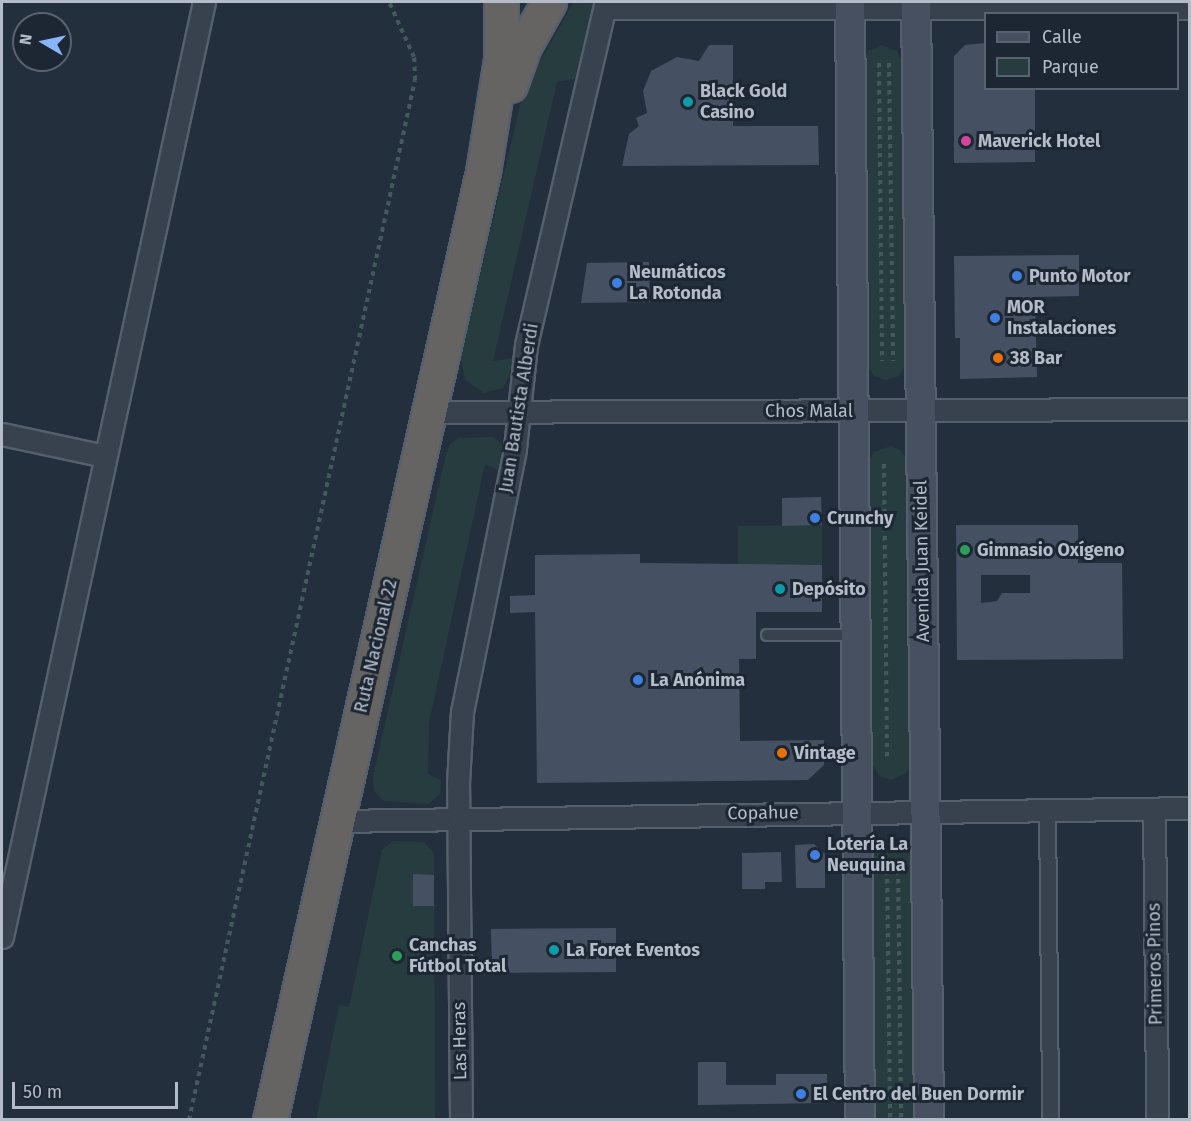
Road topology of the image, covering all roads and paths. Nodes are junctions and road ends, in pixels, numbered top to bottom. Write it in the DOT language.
graph roads {
  1 [pos="204,2"];
  2 [pos="389,2"];
  3 [pos="501,2"];
  4 [pos="549,2"];
  5 [pos="606,5"];
  6 [pos="850,6"];
  7 [pos="916,6"];
  8 [pos="1190,8"];
  9 [pos="879,63"];
  10 [pos="889,63"];
  11 [pos="483,172"];
  12 [pos="882,361"];
  13 [pos="892,361"];
  14 [pos="1190,409"];
  15 [pos="854,411"];
  16 [pos="921,411"];
  17 [pos="429,412"];
  18 [pos="519,412"];
  19 [pos="2,434"];
  20 [pos="105,456"];
  21 [pos="884,464"];
  22 [pos="767,635"];
  23 [pos="855,635"];
  24 [pos="887,760"];
  25 [pos="1190,808"];
  26 [pos="1047,809"];
  27 [pos="1154,809"];
  28 [pos="925,810"];
  29 [pos="857,811"];
  30 [pos="458,818"];
  31 [pos="337,821"];
  32 [pos="887,861"];
  33 [pos="898,861"];
  34 [pos="2,937"];
  35 [pos="907,1015"];
  36 [pos="881,1016"];
  37 [pos="889,1016"];
  38 [pos="900,1016"];
  39 [pos="189,1119"];
  40 [pos="270,1119"];
  41 [pos="461,1119"];
  42 [pos="860,1119"];
  43 [pos="890,1119"];
  44 [pos="901,1119"];
  45 [pos="929,1119"];
  46 [pos="1050,1119"];
  47 [pos="1157,1119"];
  1 -- 20 [label="street"];
  2 -- 39 [label="path"];
  3 -- 11 [label="highway, Ruta Nacional 22"];
  4 -- 11 [label="highway, Ruta Nacional 22"];
  5 -- 6 [label="street"];
  5 -- 18 [label="street, Juan Bautista Alberdi"];
  6 -- 7 [label="street"];
  6 -- 15 [label="main road"];
  7 -- 8 [label="street"];
  7 -- 16 [label="main road, Avenida Juan Keidel"];
  9 -- 12 [label="path"];
  10 -- 13 [label="path"];
  11 -- 17 [label="highway, Ruta Nacional 22"];
  14 -- 16 [label="street, Chos Malal"];
  15 -- 16 [label="street, Chos Malal"];
  15 -- 18 [label="street, Chos Malal"];
  15 -- 23 [label="main road"];
  16 -- 28 [label="main road, Avenida Juan Keidel"];
  17 -- 18 [label="street, Chos Malal"];
  17 -- 31 [label="highway, Ruta Nacional 22"];
  18 -- 30 [label="street, Juan Bautista Alberdi"];
  19 -- 20 [label="street"];
  20 -- 34 [label="street"];
  21 -- 24 [label="path"];
  22 -- 23 [label="lane"];
  23 -- 29 [label="main road"];
  25 -- 27 [label="street, Copahue"];
  26 -- 27 [label="street, Copahue"];
  26 -- 28 [label="street, Copahue"];
  26 -- 46 [label="street"];
  27 -- 47 [label="street, Primeros Pinos"];
  28 -- 29 [label="street, Copahue"];
  28 -- 45 [label="main road, Avenida Juan Keidel"];
  29 -- 30 [label="street, Copahue"];
  29 -- 42 [label="main road"];
  30 -- 31 [label="street, Copahue"];
  30 -- 41 [label="street, Las Heras"];
  31 -- 40 [label="highway, Ruta Nacional 22"];
  32 -- 37 [label="path"];
  33 -- 38 [label="path"];
  35 -- 38 [label="path"];
  36 -- 37 [label="path"];
  37 -- 38 [label="path"];
  37 -- 43 [label="path"];
  38 -- 44 [label="path"];
}
